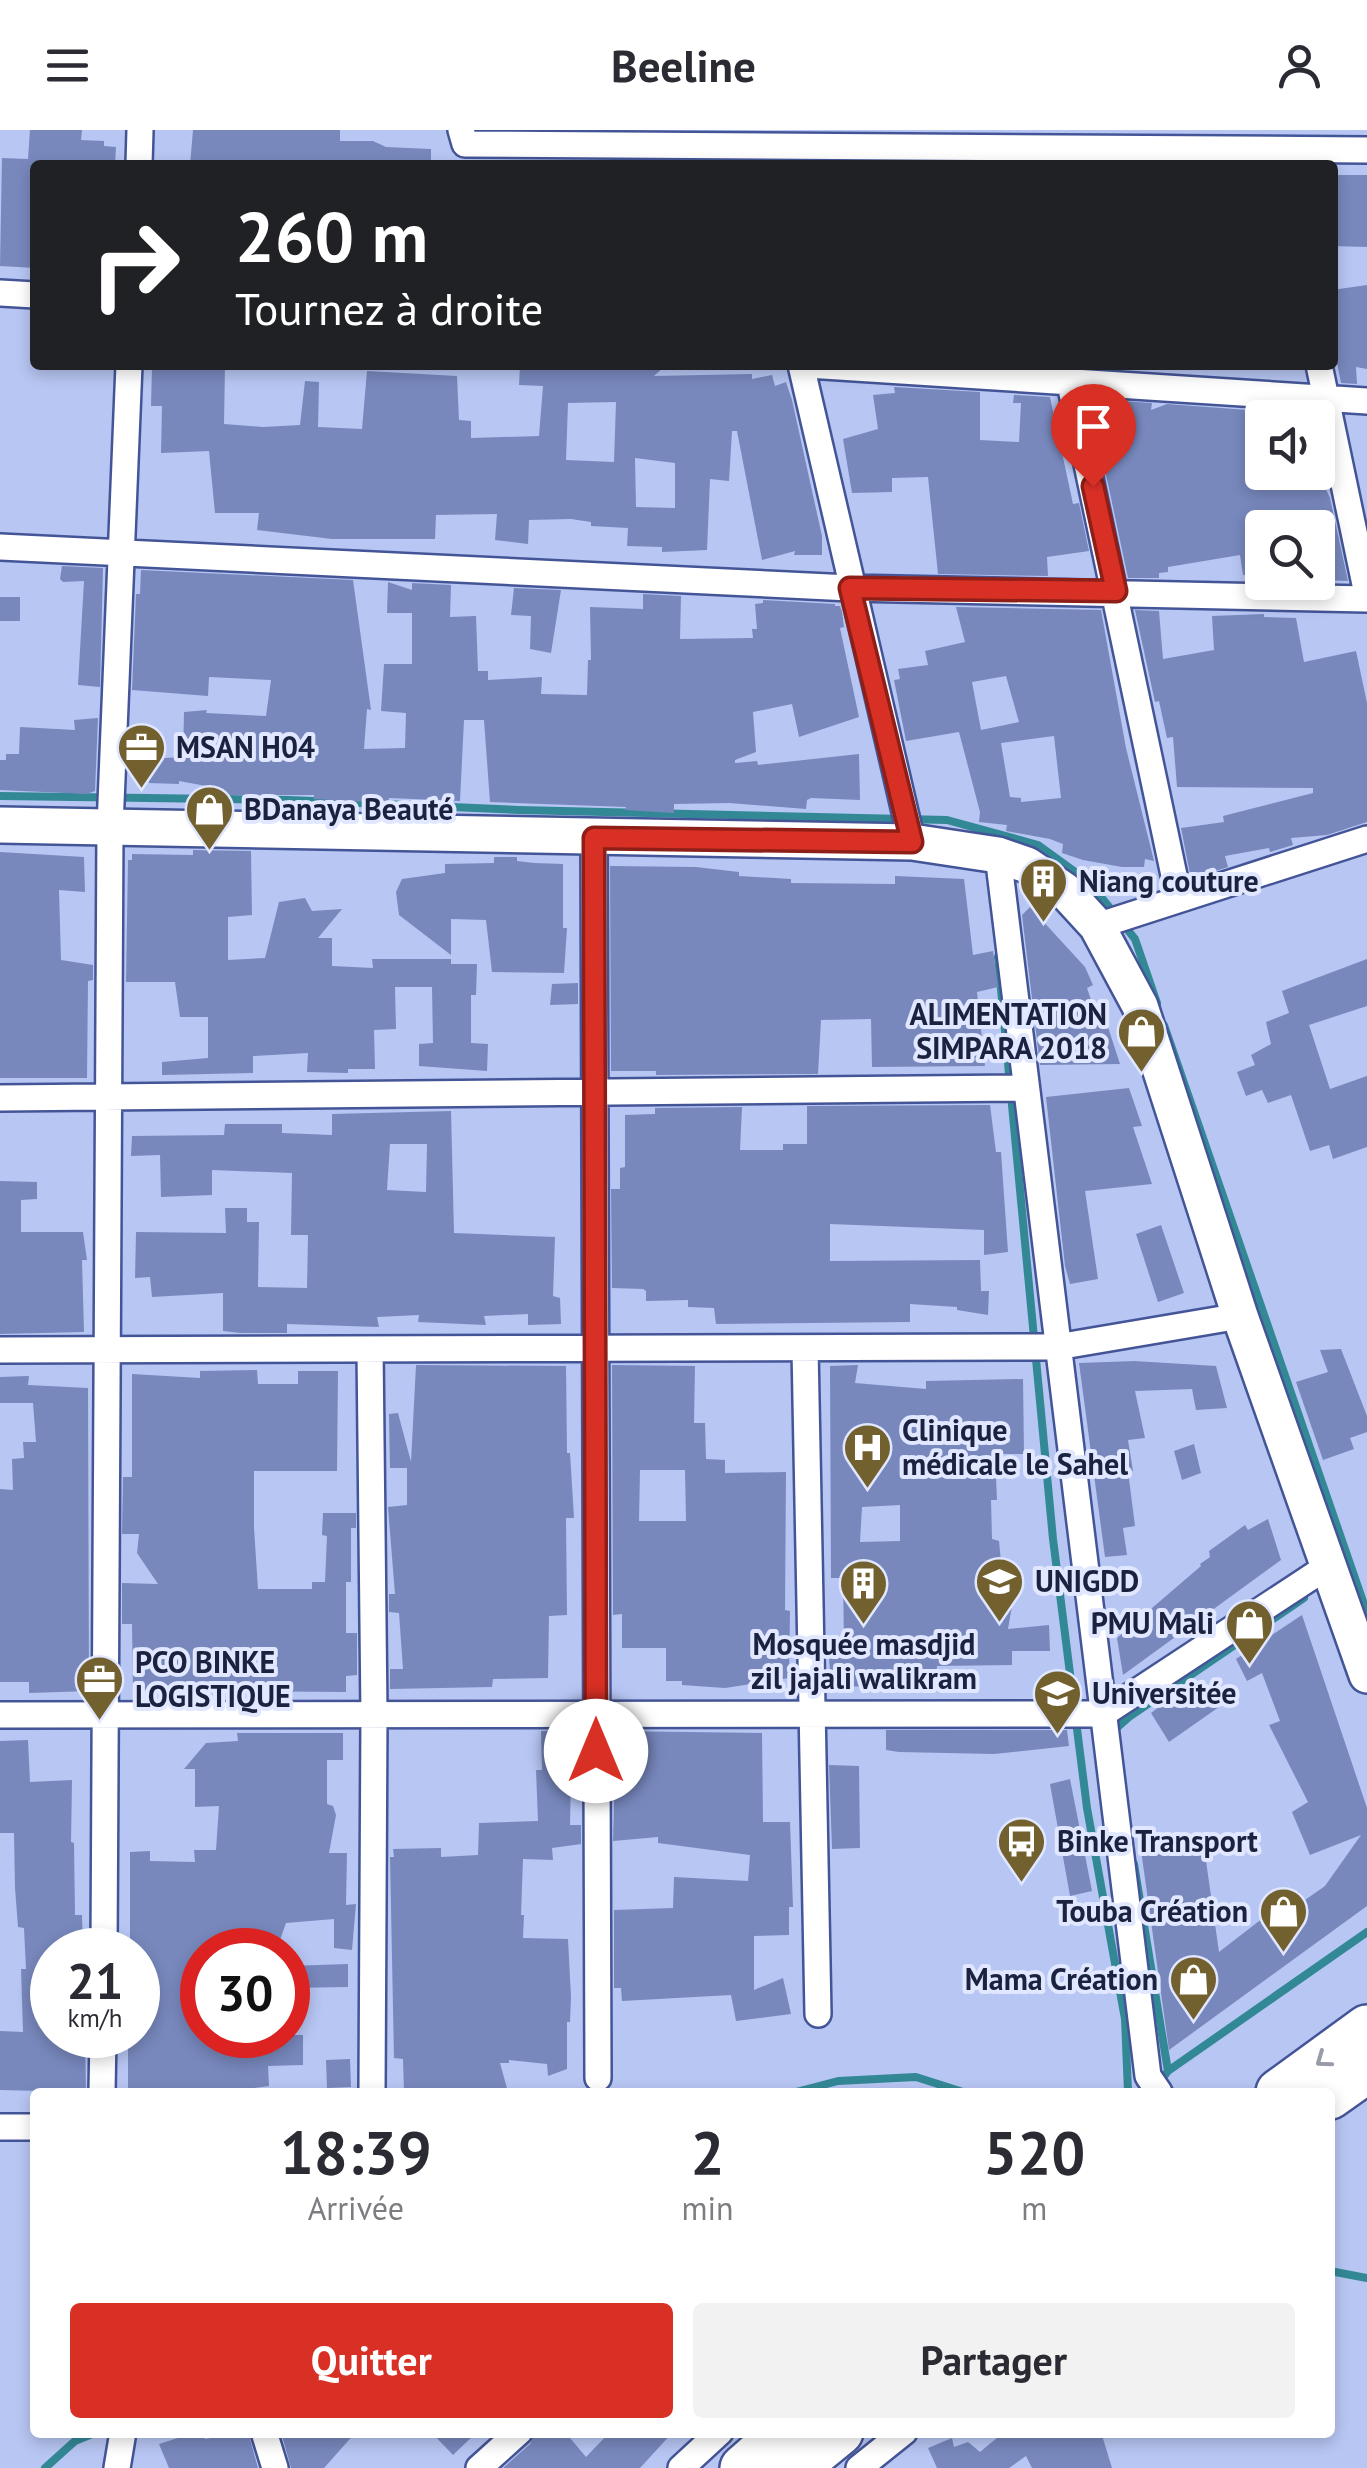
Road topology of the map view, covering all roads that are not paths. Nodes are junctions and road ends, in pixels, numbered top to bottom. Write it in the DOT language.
graph roads {
  1 [pos="140,130"];
  2 [pos="459,135"];
  3 [pos="753,147"];
  4 [pos="1019,148"];
  5 [pos="1274,148"];
  6 [pos="1367,150"];
  7 [pos="138,160"];
  8 [pos="482,160"];
  9 [pos="0,294"];
  10 [pos="30,295"];
  11 [pos="129,370"];
  12 [pos="805,370"];
  13 [pos="969,370"];
  14 [pos="1320,370"];
  15 [pos="1068,373"];
  16 [pos="1326,398"];
  17 [pos="1367,401"];
  18 [pos="0,547"];
  19 [pos="121,553"];
  20 [pos="850,588"];
  21 [pos="1116,591"];
  22 [pos="1367,597"];
  23 [pos="0,825"];
  24 [pos="110,828"];
  25 [pos="594,838"];
  26 [pos="1367,840"];
  27 [pos="912,842"];
  28 [pos="998,855"];
  29 [pos="1179,898"];
  30 [pos="1097,926"];
  31 [pos="1024,1088"];
  32 [pos="593,1092"];
  33 [pos="107,1097"];
  34 [pos="0,1098"];
  35 [pos="1240,1316"];
  36 [pos="1056,1347"];
  37 [pos="594,1348"];
  38 [pos="806,1348"];
  39 [pos="370,1349"];
  40 [pos="0,1350"];
  41 [pos="108,1350"];
  42 [pos="1328,1566"];
  43 [pos="1367,1675"];
  44 [pos="0,1714"];
  45 [pos="108,1714"];
  46 [pos="374,1714"];
  47 [pos="596,1714"];
  48 [pos="812,1714"];
  49 [pos="1103,1714"];
  50 [pos="104,1928"];
  51 [pos="818,2014"];
  52 [pos="1367,2028"];
  53 [pos="103,2058"];
  54 [pos="1367,2070"];
  55 [pos="598,2078"];
  56 [pos="102,2088"];
  57 [pos="372,2088"];
  58 [pos="1156,2088"];
  59 [pos="1285,2088"];
  60 [pos="1335,2092"];
  61 [pos="0,2127"];
  62 [pos="30,2127"];
  63 [pos="122,2438"];
  64 [pos="266,2438"];
  65 [pos="512,2438"];
  66 [pos="714,2438"];
  67 [pos="777,2438"];
  68 [pos="833,2438"];
  69 [pos="896,2438"];
  70 [pos="117,2468"];
  71 [pos="275,2468"];
  72 [pos="479,2468"];
  73 [pos="681,2468"];
  74 [pos="743,2468"];
  75 [pos="796,2468"];
  76 [pos="859,2468"];
  1 -- 7 [label="street"];
  2 -- 3 [label="street"];
  2 -- 8 [label="street"];
  3 -- 4 [label="street"];
  4 -- 5 [label="street"];
  5 -- 6 [label="street"];
  9 -- 10 [label="street"];
  11 -- 19 [label="street"];
  12 -- 20 [label="street"];
  13 -- 15 [label="street"];
  14 -- 16 [label="street"];
  15 -- 16 [label="street"];
  15 -- 21 [label="street"];
  16 -- 17 [label="street"];
  16 -- 22 [label="street"];
  18 -- 19 [label="street"];
  19 -- 20 [label="street"];
  19 -- 24 [label="street"];
  20 -- 21 [label="street"];
  20 -- 27 [label="street"];
  21 -- 22 [label="street"];
  21 -- 29 [label="street"];
  23 -- 24 [label="street"];
  24 -- 25 [label="street"];
  24 -- 33 [label="street"];
  25 -- 27 [label="street"];
  25 -- 32 [label="street"];
  26 -- 29 [label="street"];
  27 -- 28 [label="street"];
  28 -- 30 [label="street"];
  28 -- 31 [label="street"];
  29 -- 30 [label="street"];
  30 -- 35 [label="street"];
  31 -- 32 [label="street"];
  31 -- 36 [label="street"];
  32 -- 33 [label="street"];
  32 -- 37 [label="street"];
  33 -- 34 [label="street"];
  33 -- 41 [label="street"];
  35 -- 36 [label="street"];
  35 -- 42 [label="street"];
  36 -- 38 [label="street"];
  36 -- 49 [label="street"];
  37 -- 38 [label="street"];
  37 -- 39 [label="street"];
  37 -- 47 [label="street"];
  38 -- 48 [label="street"];
  39 -- 41 [label="street"];
  39 -- 46 [label="street"];
  40 -- 41 [label="street"];
  41 -- 45 [label="street"];
  42 -- 43 [label="street"];
  42 -- 49 [label="street"];
  44 -- 45 [label="street"];
  45 -- 46 [label="street"];
  45 -- 50 [label="street"];
  46 -- 47 [label="street"];
  46 -- 57 [label="street"];
  47 -- 48 [label="street"];
  47 -- 55 [label="street"];
  48 -- 49 [label="street"];
  48 -- 51 [label="street"];
  49 -- 58 [label="street"];
  52 -- 59 [label="highway, one-way"];
  53 -- 56 [label="street"];
  54 -- 60 [label="highway"];
  61 -- 62 [label="street"];
  63 -- 70 [label="street"];
  64 -- 71 [label="street"];
  65 -- 72 [label="street"];
  66 -- 73 [label="street"];
  67 -- 74 [label="highway"];
  68 -- 75 [label="highway"];
  69 -- 76 [label="street"];
}
